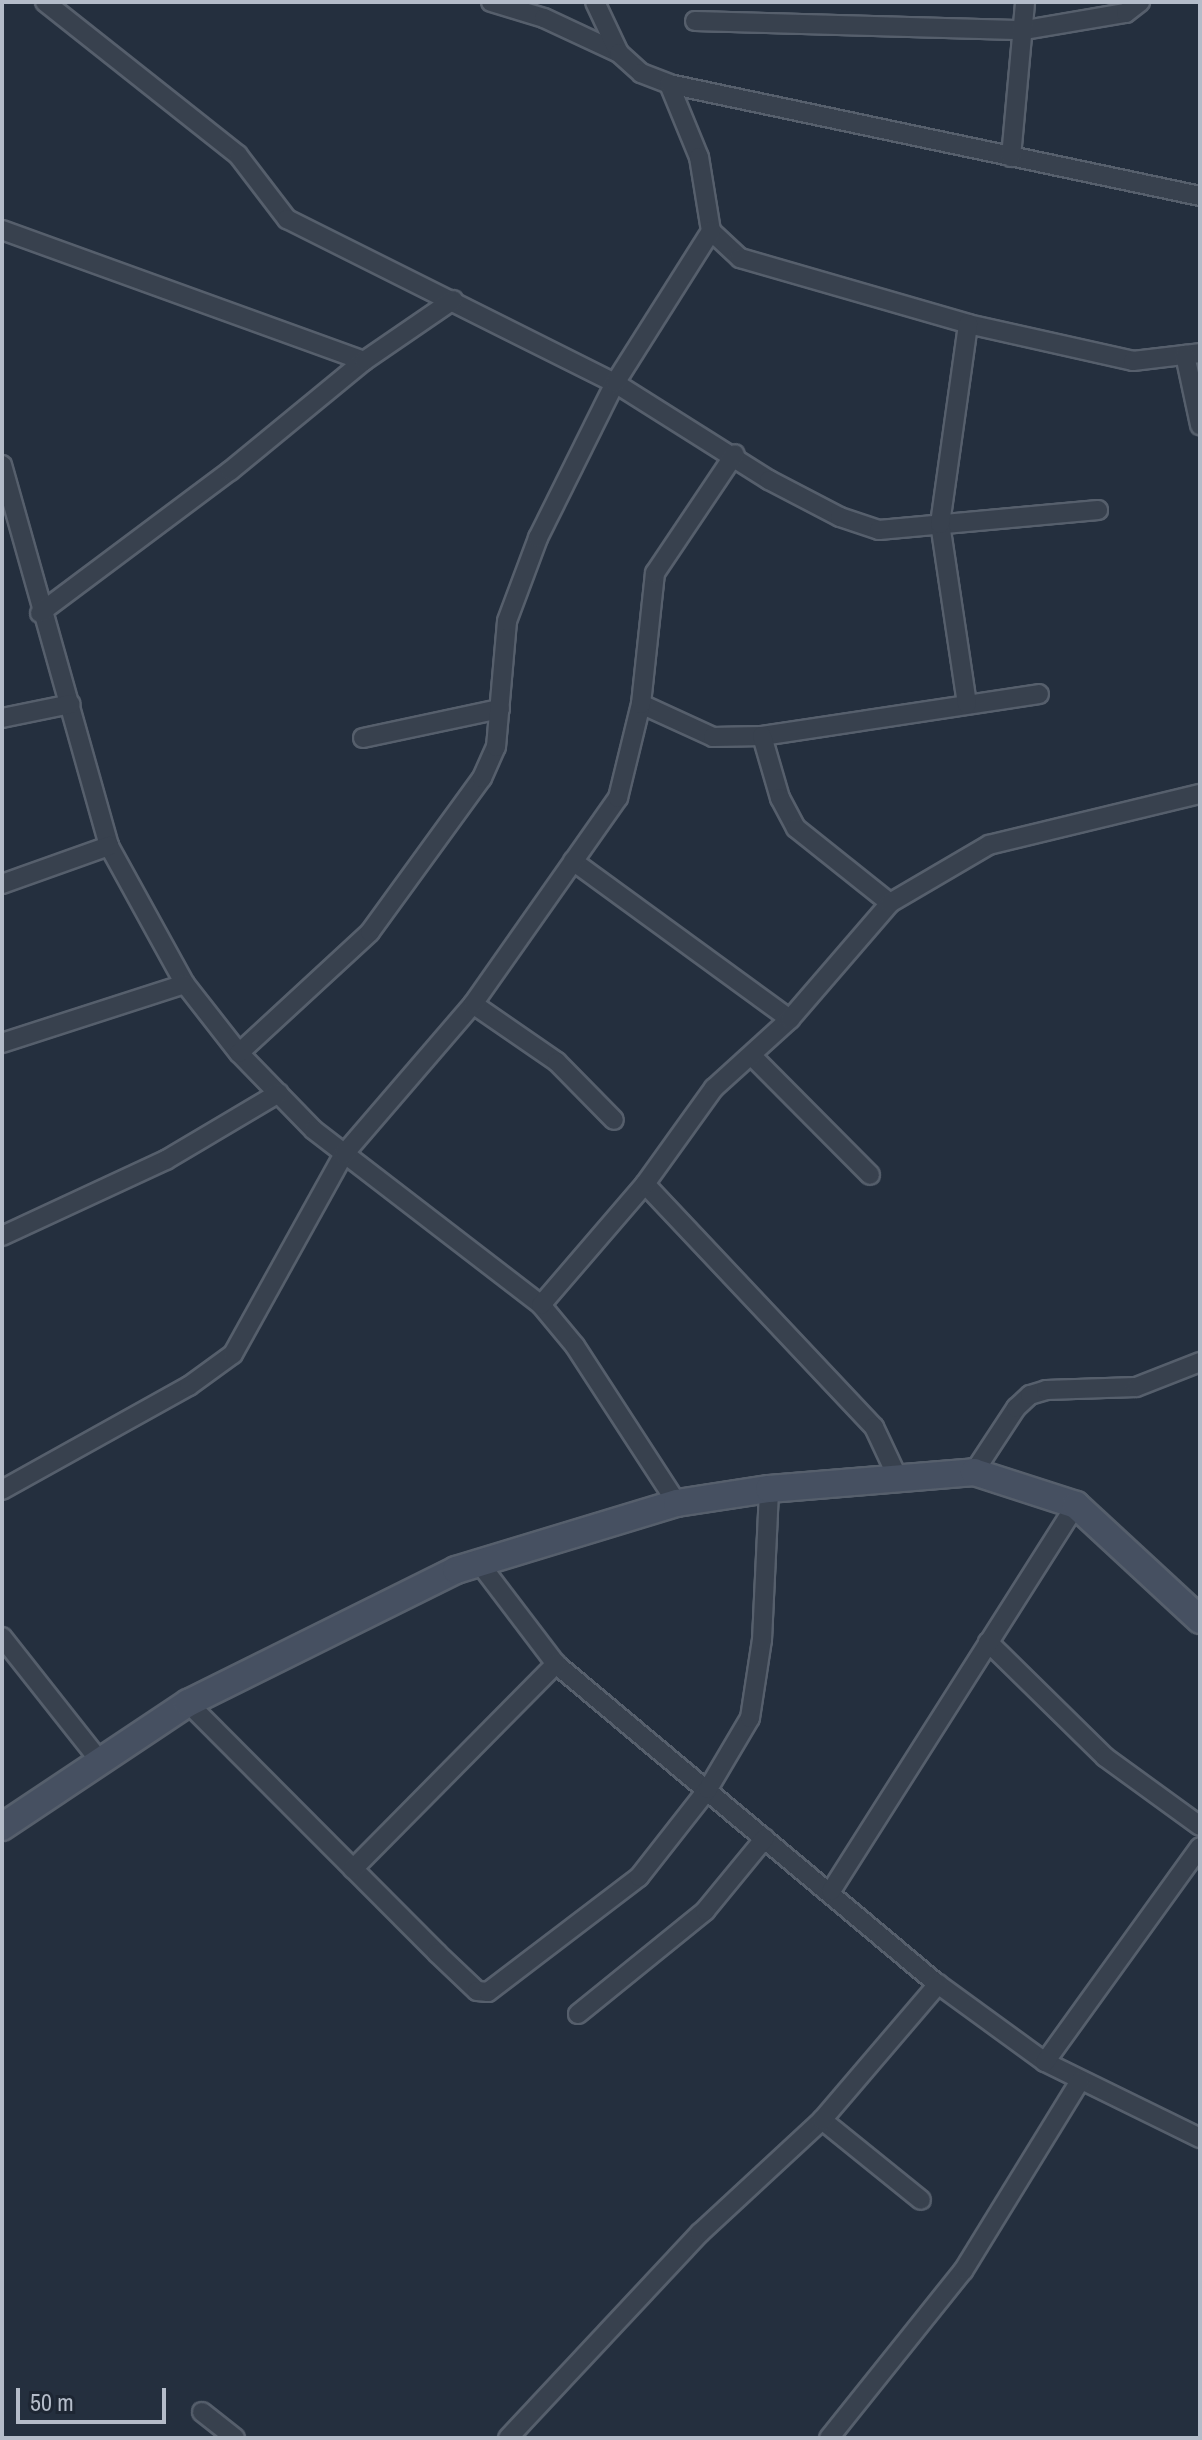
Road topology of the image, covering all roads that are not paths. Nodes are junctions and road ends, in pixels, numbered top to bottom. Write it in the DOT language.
graph roads {
  1 [pos="45,2"];
  2 [pos="491,2"];
  3 [pos="595,2"];
  4 [pos="1025,2"];
  5 [pos="1140,2"];
  6 [pos="695,21"];
  7 [pos="1025,30"];
  8 [pos="619,53"];
  9 [pos="669,84"];
  10 [pos="1011,157"];
  11 [pos="1200,196"];
  12 [pos="2,230"];
  13 [pos="711,231"];
  14 [pos="453,300"];
  15 [pos="968,324"];
  16 [pos="1192,354"];
  17 [pos="364,361"];
  18 [pos="615,383"];
  19 [pos="1200,425"];
  20 [pos="735,454"];
  21 [pos="2,465"];
  22 [pos="6,504"];
  23 [pos="1098,510"];
  24 [pos="940,524"];
  25 [pos="40,613"];
  26 [pos="1039,694"];
  27 [pos="71,704"];
  28 [pos="641,704"];
  29 [pos="967,704"];
  30 [pos="500,709"];
  31 [pos="2,718"];
  32 [pos="762,736"];
  33 [pos="363,738"];
  34 [pos="1200,794"];
  35 [pos="109,846"];
  36 [pos="573,861"];
  37 [pos="2,884"];
  38 [pos="890,903"];
  39 [pos="185,984"];
  40 [pos="473,1004"];
  41 [pos="790,1019"];
  42 [pos="2,1043"];
  43 [pos="239,1053"];
  44 [pos="753,1057"];
  45 [pos="279,1093"];
  46 [pos="614,1120"];
  47 [pos="344,1154"];
  48 [pos="870,1175"];
  49 [pos="645,1184"];
  50 [pos="2,1236"];
  51 [pos="541,1305"];
  52 [pos="1200,1362"];
  53 [pos="974,1472"];
  54 [pos="897,1476"];
  55 [pos="769,1489"];
  56 [pos="2,1490"];
  57 [pos="677,1503"];
  58 [pos="1076,1505"];
  59 [pos="477,1560"];
  60 [pos="1200,1620"];
  61 [pos="2,1637"];
  62 [pos="988,1642"];
  63 [pos="556,1664"];
  64 [pos="188,1703"];
  65 [pos="99,1760"];
  66 [pos="708,1789"];
  67 [pos="1200,1826"];
  68 [pos="2,1827"];
  69 [pos="765,1838"];
  70 [pos="1200,1847"];
  71 [pos="353,1869"];
  72 [pos="831,1891"];
  73 [pos="938,1984"];
  74 [pos="578,2014"];
  75 [pos="1045,2062"];
  76 [pos="1080,2081"];
  77 [pos="822,2120"];
  78 [pos="1200,2138"];
  79 [pos="921,2200"];
  80 [pos="202,2412"];
  81 [pos="235,2438"];
  82 [pos="508,2438"];
  83 [pos="829,2438"];
  1 -- 14 [label="street"];
  2 -- 8 [label="street"];
  3 -- 8 [label="street"];
  4 -- 7 [label="street"];
  5 -- 7 [label="street"];
  6 -- 7 [label="street"];
  7 -- 10 [label="street"];
  8 -- 9 [label="street"];
  9 -- 10 [label="street"];
  9 -- 13 [label="street"];
  10 -- 11 [label="street"];
  12 -- 17 [label="street"];
  13 -- 15 [label="street"];
  13 -- 18 [label="street"];
  14 -- 17 [label="street"];
  14 -- 18 [label="street"];
  15 -- 16 [label="street"];
  15 -- 24 [label="street"];
  16 -- 19 [label="street"];
  17 -- 25 [label="street"];
  18 -- 20 [label="street"];
  18 -- 30 [label="street"];
  20 -- 24 [label="street"];
  20 -- 28 [label="street"];
  21 -- 22 [label="street"];
  22 -- 25 [label="street"];
  23 -- 24 [label="street"];
  24 -- 29 [label="street"];
  25 -- 27 [label="street"];
  26 -- 29 [label="street"];
  27 -- 31 [label="street"];
  27 -- 35 [label="street"];
  28 -- 32 [label="street"];
  28 -- 36 [label="street"];
  29 -- 32 [label="street"];
  30 -- 33 [label="street"];
  30 -- 43 [label="street"];
  32 -- 38 [label="street"];
  34 -- 38 [label="street"];
  35 -- 37 [label="street"];
  35 -- 39 [label="street"];
  36 -- 40 [label="street"];
  36 -- 41 [label="street"];
  38 -- 41 [label="street"];
  39 -- 42 [label="street"];
  39 -- 43 [label="street"];
  40 -- 46 [label="street"];
  40 -- 47 [label="street"];
  41 -- 44 [label="street"];
  43 -- 45 [label="street"];
  44 -- 48 [label="street"];
  44 -- 49 [label="street"];
  45 -- 47 [label="street"];
  45 -- 50 [label="street"];
  47 -- 51 [label="street"];
  47 -- 56 [label="street"];
  49 -- 51 [label="street"];
  49 -- 54 [label="street"];
  51 -- 57 [label="street"];
  52 -- 53 [label="street"];
  53 -- 54 [label="street"];
  53 -- 58 [label="street"];
  54 -- 55 [label="street"];
  55 -- 57 [label="street"];
  55 -- 66 [label="street"];
  57 -- 59 [label="street"];
  58 -- 60 [label="street"];
  58 -- 62 [label="street"];
  59 -- 63 [label="street"];
  59 -- 64 [label="street"];
  61 -- 65 [label="street"];
  62 -- 67 [label="street"];
  62 -- 72 [label="street"];
  63 -- 66 [label="street"];
  63 -- 71 [label="street"];
  64 -- 65 [label="street"];
  64 -- 71 [label="street"];
  65 -- 68 [label="street"];
  66 -- 69 [label="street"];
  66 -- 71 [label="street"];
  69 -- 72 [label="street"];
  69 -- 74 [label="street"];
  70 -- 75 [label="street"];
  72 -- 73 [label="street"];
  73 -- 75 [label="street"];
  73 -- 77 [label="street"];
  75 -- 76 [label="street"];
  76 -- 78 [label="street"];
  76 -- 83 [label="street"];
  77 -- 79 [label="street"];
  77 -- 82 [label="street"];
  80 -- 81 [label="street"];
}
